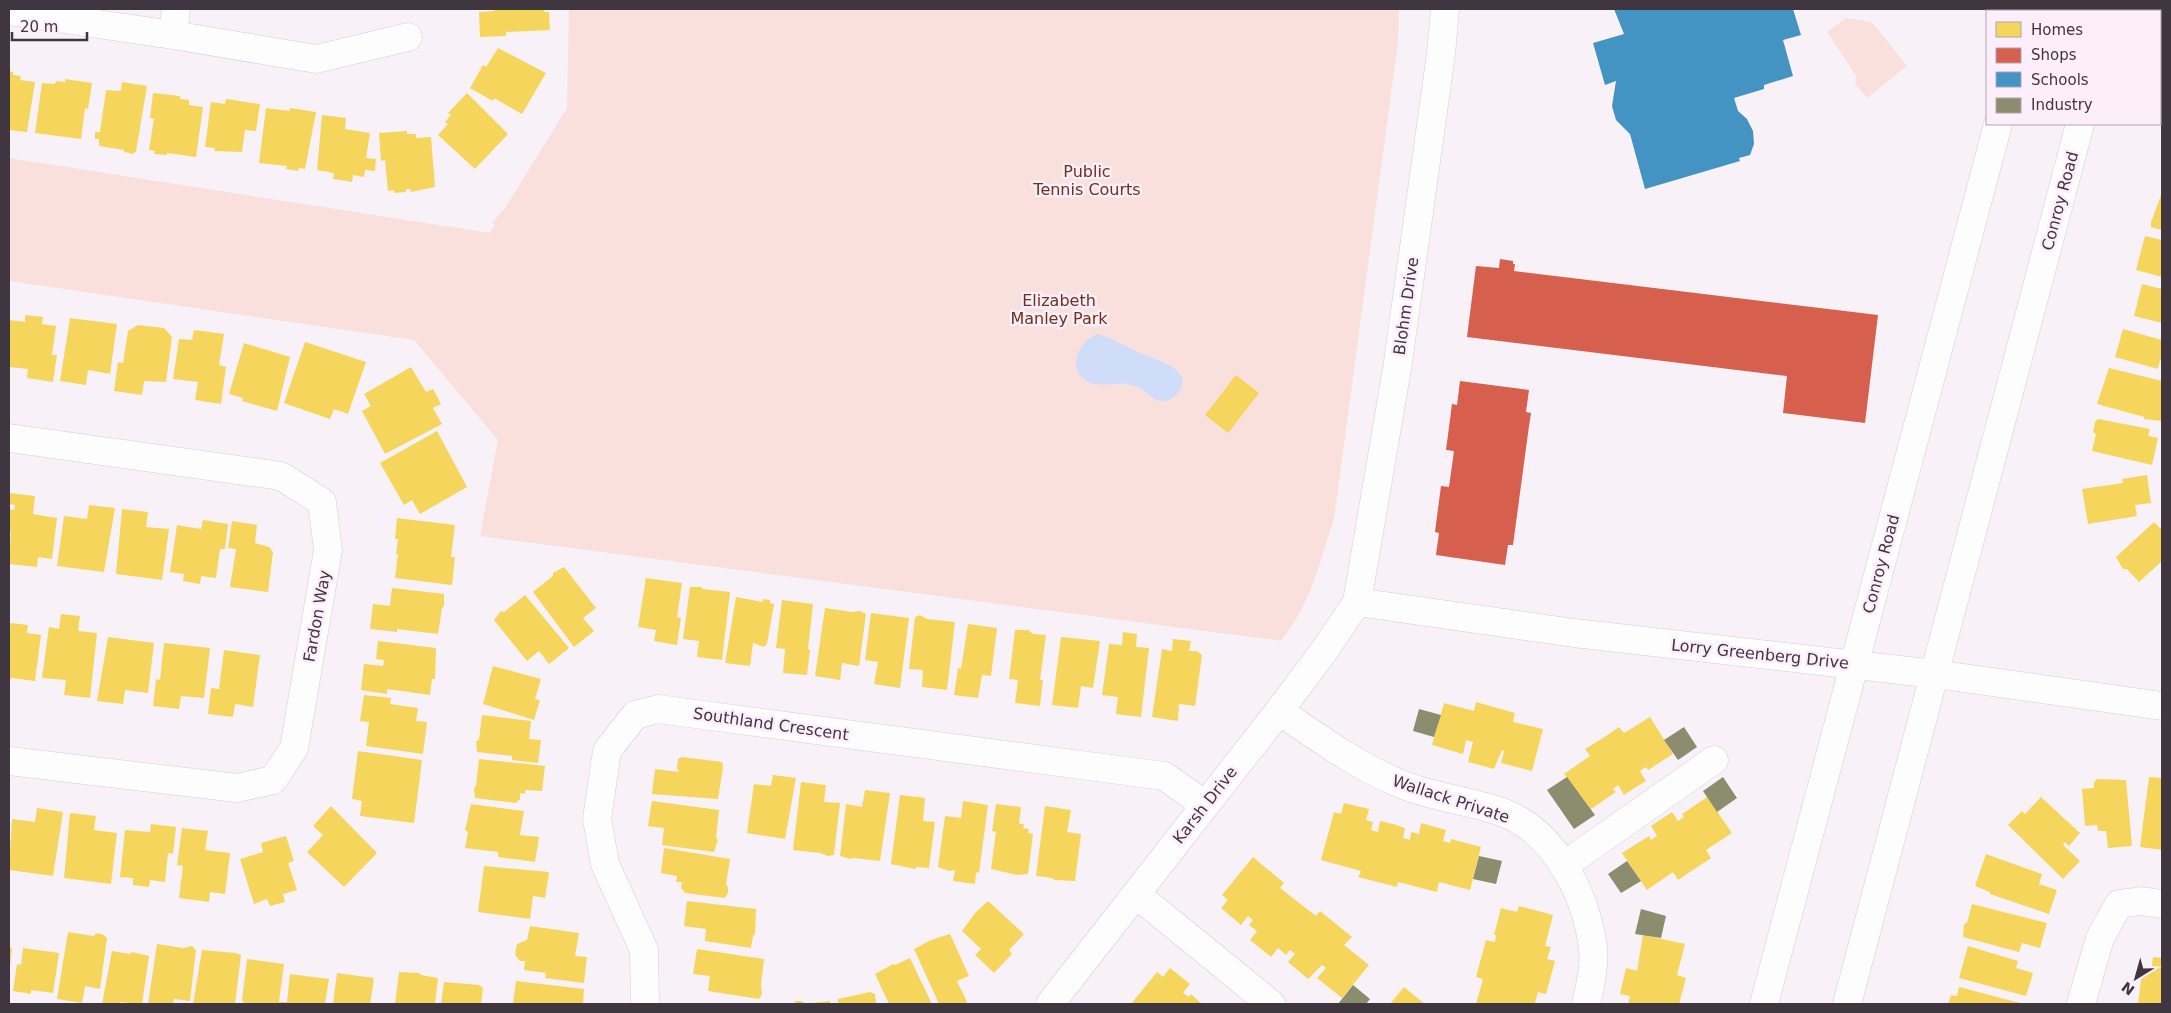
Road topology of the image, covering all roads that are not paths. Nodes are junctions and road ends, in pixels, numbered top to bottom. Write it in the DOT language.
graph roads {
  1 [pos="1445,9"];
  2 [pos="9,11"];
  3 [pos="174,22"];
  4 [pos="408,37"];
  5 [pos="1998,125"];
  6 [pos="2080,125"];
  7 [pos="9,438"];
  8 [pos="1357,602"];
  9 [pos="1854,664"];
  10 [pos="1935,674"];
  11 [pos="2162,706"];
  12 [pos="1279,711"];
  13 [pos="1714,760"];
  14 [pos="9,761"];
  15 [pos="1204,804"];
  16 [pos="1563,866"];
  17 [pos="1137,895"];
  18 [pos="2162,904"];
  19 [pos="645,1004"];
  20 [pos="1050,1004"];
  21 [pos="1271,1004"];
  22 [pos="1586,1004"];
  23 [pos="1764,1004"];
  24 [pos="1847,1004"];
  25 [pos="2081,1004"];
  1 -- 8 [label="street, Blohm Drive"];
  2 -- 3 [label="street"];
  3 -- 4 [label="street"];
  5 -- 9 [label="street, Conroy Road"];
  6 -- 10 [label="street, Conroy Road"];
  7 -- 14 [label="street, Fardon Way"];
  8 -- 9 [label="street, Lorry Greenberg Drive"];
  8 -- 12 [label="street, Karsh Drive"];
  9 -- 10 [label="street, Lorry Greenberg Drive"];
  9 -- 23 [label="street, Conroy Road"];
  10 -- 11 [label="street, Lorry Greenberg Drive"];
  10 -- 24 [label="street, Conroy Road"];
  12 -- 15 [label="street, Karsh Drive"];
  12 -- 16 [label="street, Wallack Private"];
  13 -- 16 [label="street"];
  15 -- 17 [label="street, Karsh Drive"];
  15 -- 19 [label="street, Southland Crescent"];
  16 -- 22 [label="street, Wallack Private"];
  17 -- 20 [label="street, Karsh Drive"];
  17 -- 21 [label="street"];
  18 -- 25 [label="street"];
}
